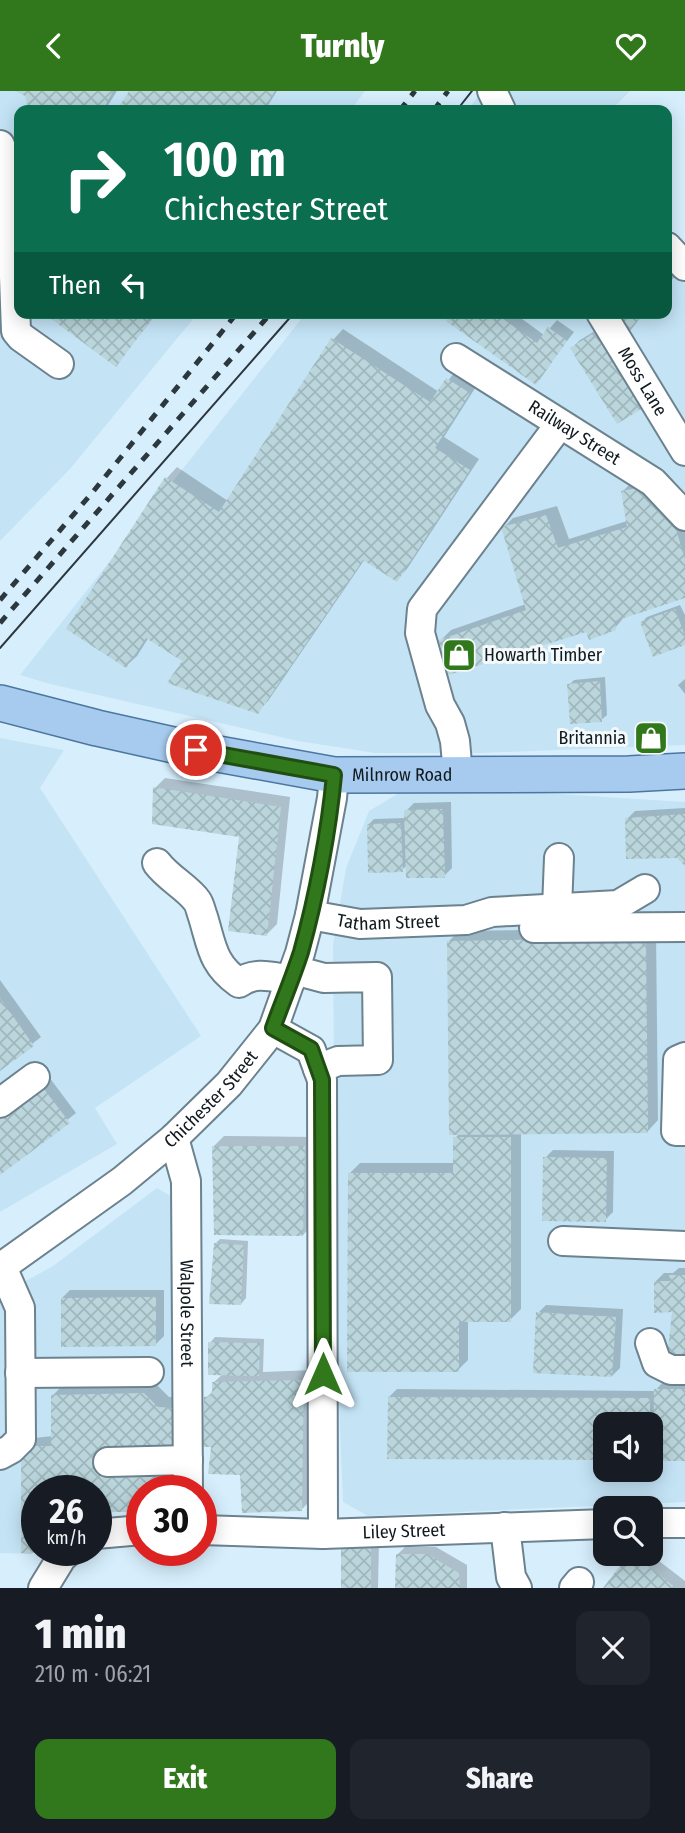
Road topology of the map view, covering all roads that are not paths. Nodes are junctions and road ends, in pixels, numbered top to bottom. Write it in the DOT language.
graph roads {
  1 [pos="0,145"];
  2 [pos="672,252"];
  3 [pos="685,266"];
  4 [pos="14,277"];
  5 [pos="16,319"];
  6 [pos="605,319"];
  7 [pos="456,358"];
  8 [pos="59,364"];
  9 [pos="560,424"];
  10 [pos="685,451"];
  11 [pos="685,516"];
  12 [pos="0,703"];
  13 [pos="685,771"];
  14 [pos="334,775"];
  15 [pos="458,775"];
  16 [pos="559,858"];
  17 [pos="157,863"];
  18 [pos="645,889"];
  19 [pos="557,908"];
  20 [pos="310,915"];
  21 [pos="466,920"];
  22 [pos="685,927"];
  23 [pos="292,975"];
  24 [pos="273,1028"];
  25 [pos="685,1056"];
  26 [pos="317,1069"];
  27 [pos="35,1077"];
  28 [pos="0,1103"];
  29 [pos="685,1131"];
  30 [pos="174,1137"];
  31 [pos="563,1241"];
  32 [pos="685,1246"];
  33 [pos="1,1267"];
  34 [pos="650,1343"];
  35 [pos="685,1370"];
  36 [pos="20,1373"];
  37 [pos="149,1373"];
  38 [pos="0,1455"];
  39 [pos="188,1460"];
  40 [pos="108,1462"];
  41 [pos="188,1475"];
  42 [pos="663,1523"];
  43 [pos="685,1523"];
  44 [pos="593,1524"];
  45 [pos="505,1527"];
  46 [pos="217,1531"];
  47 [pos="323,1534"];
  48 [pos="56,1566"];
  49 [pos="43,1588"];
  50 [pos="517,1588"];
  1 -- 4 [label="street"];
  2 -- 3 [label="street"];
  5 -- 8 [label="street"];
  6 -- 10 [label="street, Moss Lane"];
  7 -- 9 [label="street, Railway Street"];
  9 -- 11 [label="street, Railway Street"];
  9 -- 15 [label="street"];
  12 -- 14 [label="main road, Milnrow Road"];
  13 -- 15 [label="main road, Milnrow Road"];
  14 -- 15 [label="main road, Milnrow Road"];
  14 -- 20 [label="street, Chichester Street"];
  16 -- 19 [label="street"];
  17 -- 23 [label="street"];
  18 -- 19 [label="street"];
  19 -- 21 [label="street"];
  20 -- 21 [label="street, Tatham Street"];
  20 -- 23 [label="street, Chichester Street"];
  21 -- 22 [label="street"];
  23 -- 24 [label="street, Chichester Street"];
  23 -- 26 [label="street"];
  24 -- 26 [label="street"];
  24 -- 30 [label="street, Chichester Street"];
  25 -- 29 [label="street"];
  26 -- 47 [label="street"];
  27 -- 28 [label="street"];
  30 -- 33 [label="street, Chichester Street"];
  30 -- 39 [label="street, Walpole Street"];
  31 -- 32 [label="street"];
  33 -- 36 [label="street"];
  34 -- 35 [label="street"];
  36 -- 37 [label="street"];
  36 -- 38 [label="street"];
  39 -- 40 [label="street"];
  39 -- 41 [label="street, Walpole Street"];
  42 -- 43 [label="street"];
  44 -- 45 [label="street, Liley Street"];
  45 -- 47 [label="street, Liley Street"];
  45 -- 50 [label="street"];
  46 -- 47 [label="street, Liley Street"];
  48 -- 49 [label="street"];
}
